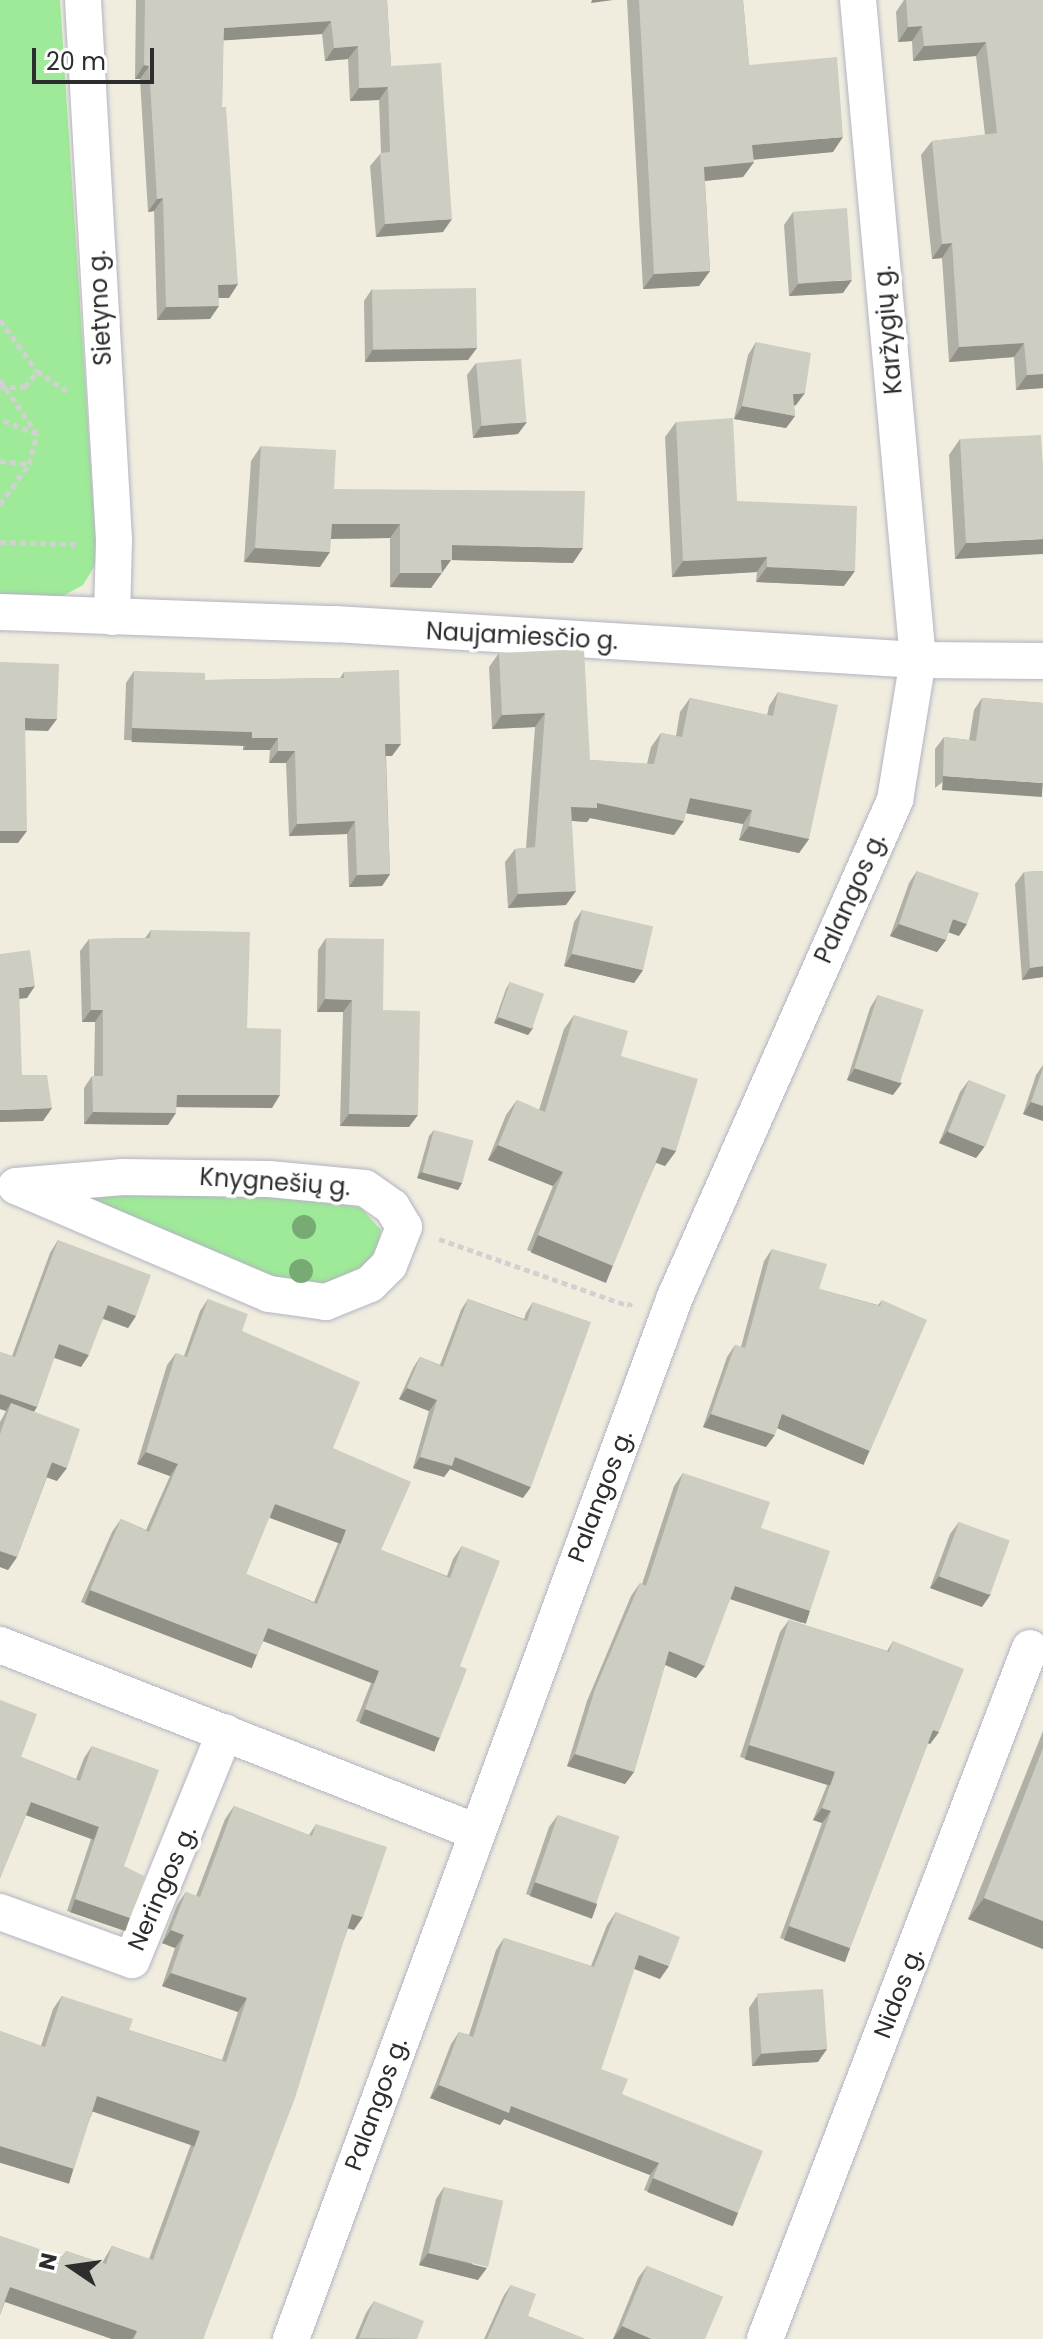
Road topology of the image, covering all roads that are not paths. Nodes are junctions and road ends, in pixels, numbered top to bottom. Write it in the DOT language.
graph roads {
  1 [pos="83,0"];
  2 [pos="858,0"];
  3 [pos="0,612"];
  4 [pos="112,617"];
  5 [pos="918,660"];
  6 [pos="1043,661"];
  7 [pos="8,1185"];
  8 [pos="0,1645"];
  9 [pos="1030,1648"];
  10 [pos="225,1732"];
  11 [pos="474,1831"];
  12 [pos="0,1912"];
  13 [pos="291,2339"];
  14 [pos="765,2339"];
  1 -- 4 [label="street, Sietyno g."];
  2 -- 5 [label="street, Karžygių g."];
  3 -- 4 [label="street, Naujamiesčio g."];
  4 -- 5 [label="street, Naujamiesčio g."];
  5 -- 6 [label="street, Naujamiesčio g."];
  5 -- 11 [label="street, Palangos g."];
  7 -- 7 [label="street, Knygnešių g."];
  8 -- 10 [label="street"];
  9 -- 14 [label="street, Nidos g."];
  10 -- 11 [label="street"];
  10 -- 12 [label="street, Neringos g."];
  11 -- 13 [label="street, Palangos g."];
}
